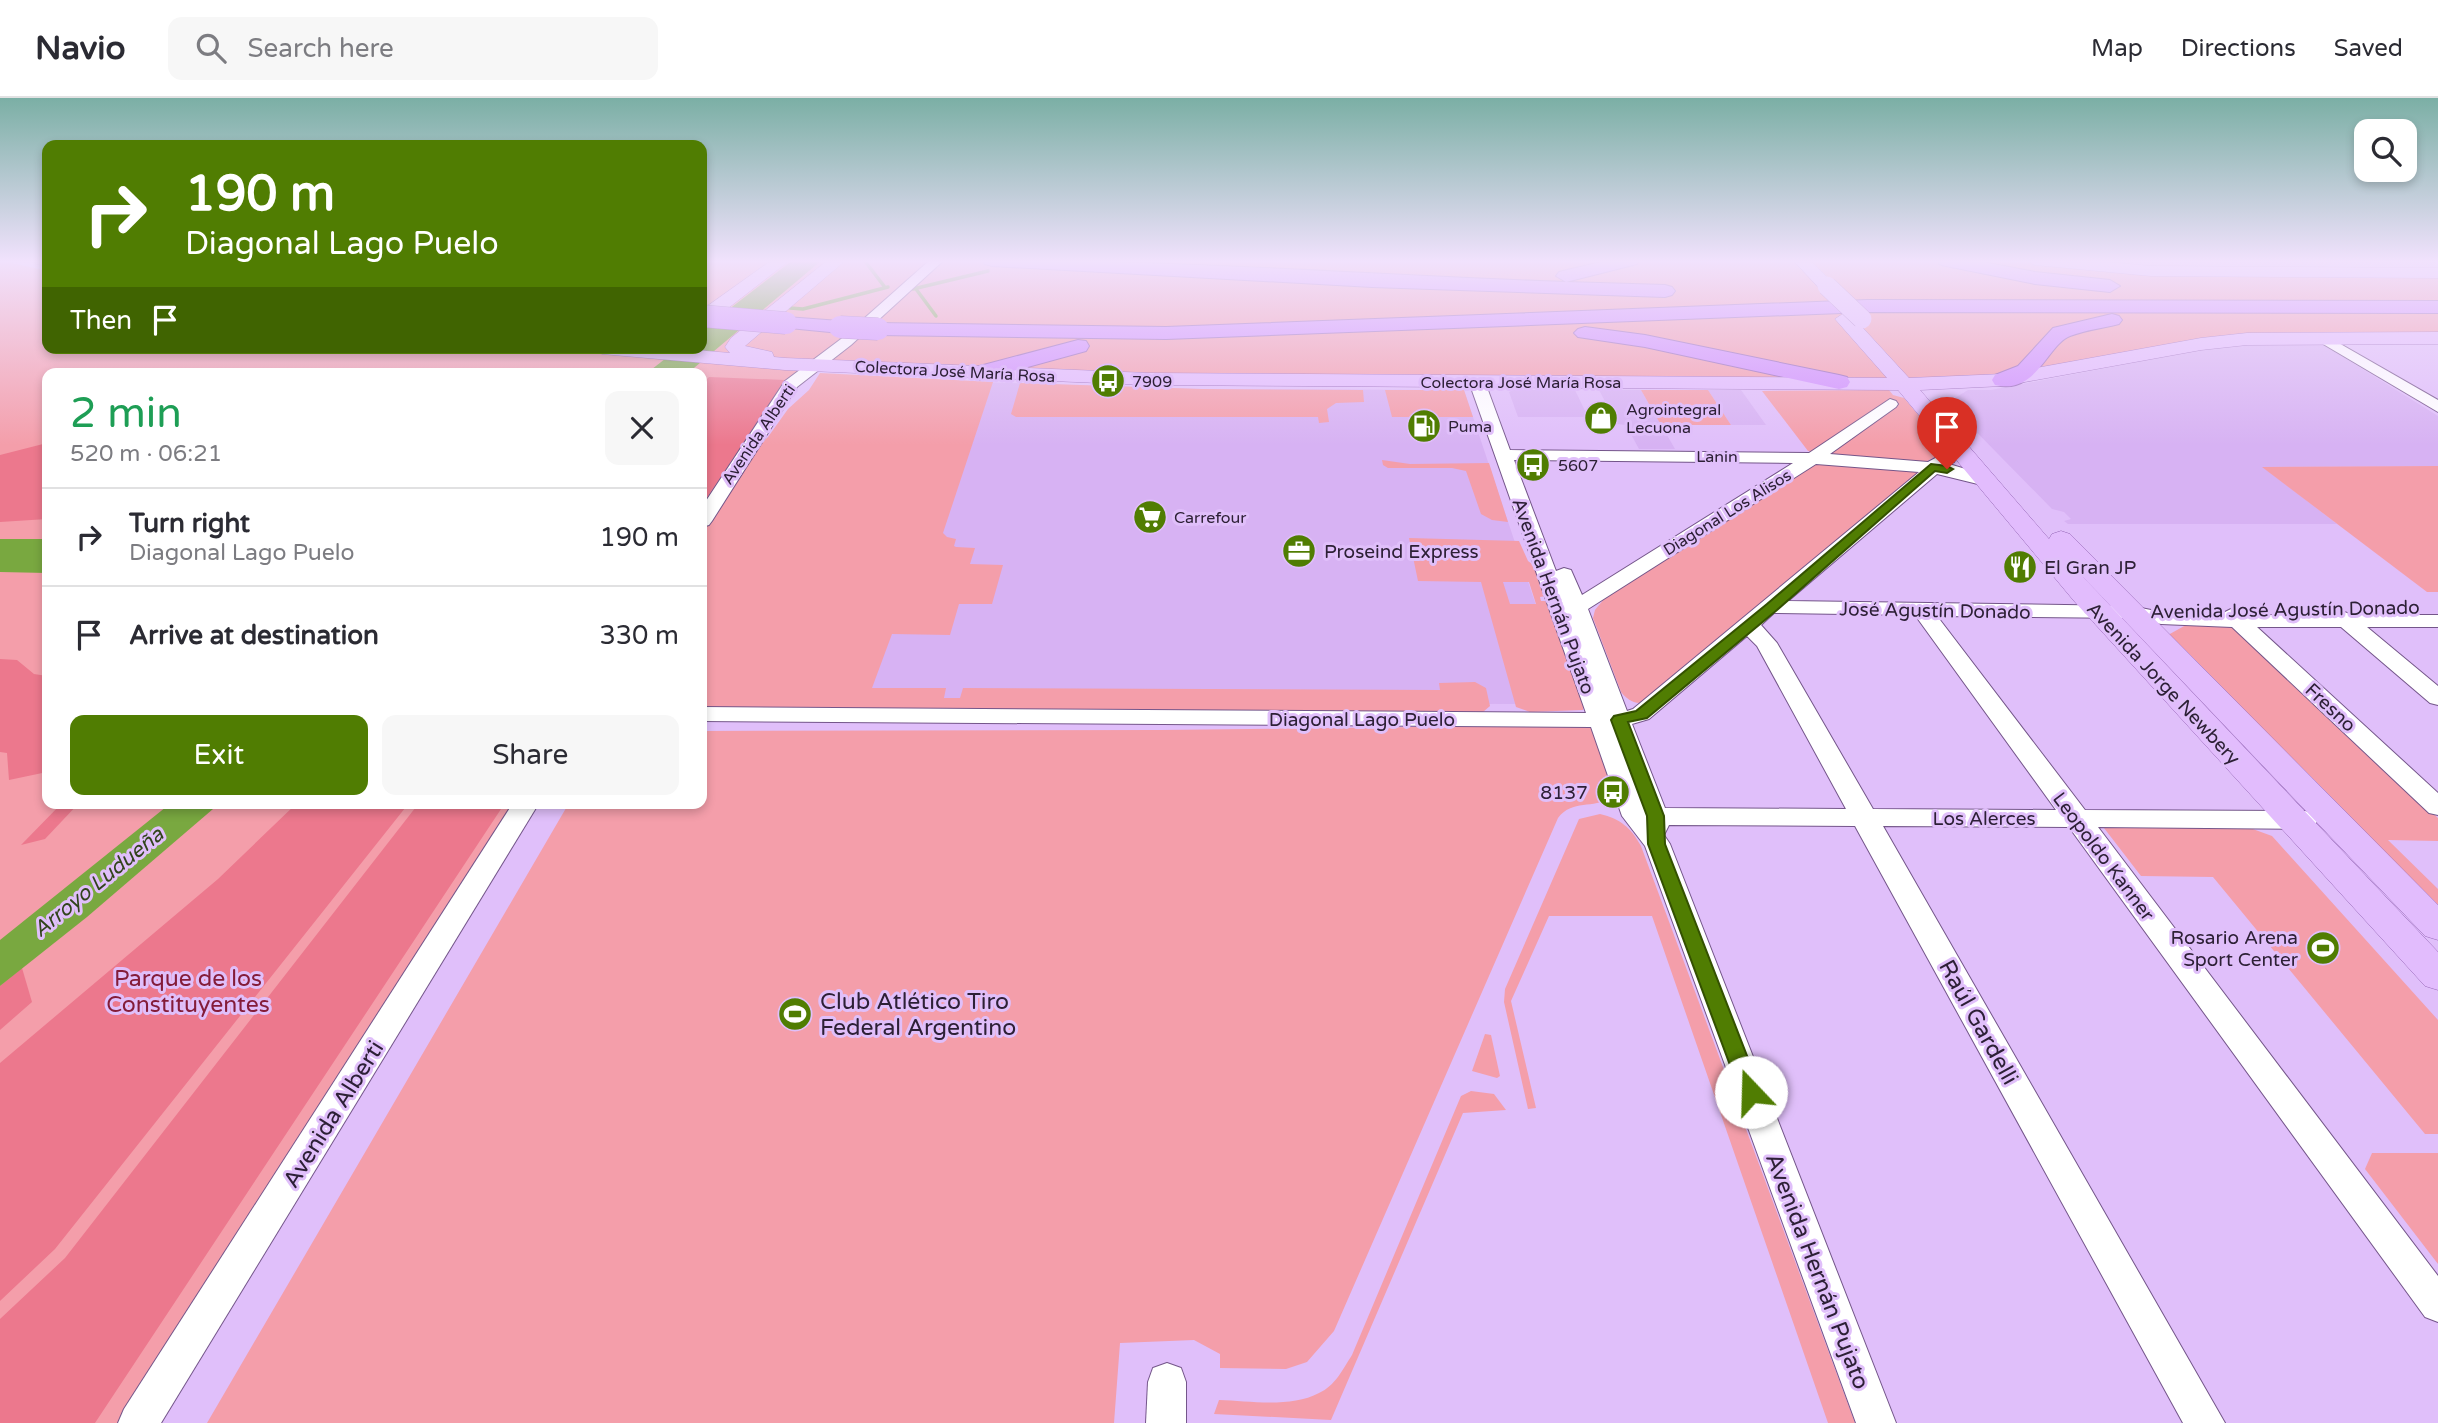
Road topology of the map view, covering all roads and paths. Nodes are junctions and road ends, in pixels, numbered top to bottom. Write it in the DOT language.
graph roads {
  1 [pos="763,322"];
  2 [pos="770,322"];
  3 [pos="858,322"];
  4 [pos="865,322"];
  5 [pos="1478,322"];
  6 [pos="1856,322"];
  7 [pos="2101,322"];
  8 [pos="1379,326"];
  9 [pos="1270,330"];
  10 [pos="2323,338"];
  11 [pos="2438,338"];
  12 [pos="656,354"];
  13 [pos="1043,354"];
  14 [pos="818,362"];
  15 [pos="980,373"];
  16 [pos="1020,375"];
  17 [pos="2003,380"];
  18 [pos="1484,382"];
  19 [pos="1839,382"];
  20 [pos="1914,384"];
  21 [pos="2415,393"];
  22 [pos="2438,393"];
  23 [pos="1890,404"];
  24 [pos="2438,407"];
  25 [pos="1954,444"];
  26 [pos="1511,455"];
  27 [pos="1813,458"];
  28 [pos="1931,468"];
  29 [pos="1986,481"];
  30 [pos="707,513"];
  31 [pos="1568,607"];
  32 [pos="2438,607"];
  33 [pos="1920,609"];
  34 [pos="2098,612"];
  35 [pos="2131,612"];
  36 [pos="2231,614"];
  37 [pos="2338,614"];
  38 [pos="1761,616"];
  39 [pos="2438,621"];
  40 [pos="2438,698"];
  41 [pos="707,714"];
  42 [pos="1609,720"];
  43 [pos="2438,807"];
  44 [pos="522,809"];
  45 [pos="1864,817"];
  46 [pos="2076,819"];
  47 [pos="2292,820"];
  48 [pos="2334,820"];
  49 [pos="1649,825"];
  50 [pos="2438,927"];
  51 [pos="2438,976"];
  52 [pos="2438,1305"];
  53 [pos="1167,1382"];
  54 [pos="138,1423"];
  55 [pos="1166,1423"];
  56 [pos="1876,1423"];
  57 [pos="2204,1423"];
  1 -- 14 [label="main road"];
  2 -- 9 [label="highway, bridge"];
  3 -- 14 [label="street, Avenida Alberti"];
  4 -- 14 [label="street, Avenida Alberti"];
  5 -- 8 [label="highway"];
  6 -- 20 [label="main road, Avenida Jorge Newbery, bridge"];
  7 -- 17 [label="highway"];
  8 -- 9 [label="highway"];
  8 -- 19 [label="highway"];
  9 -- 13 [label="highway"];
  10 -- 11 [label="main road, Colectora José María Rosa"];
  10 -- 17 [label="main road, Colectora José María Rosa"];
  10 -- 21 [label="street"];
  12 -- 14 [label="main road, Colectora José María Rosa"];
  13 -- 15 [label="highway"];
  13 -- 16 [label="highway"];
  14 -- 15 [label="main road, Colectora José María Rosa"];
  14 -- 30 [label="street, Avenida Alberti"];
  15 -- 16 [label="main road, Colectora José María Rosa"];
  16 -- 18 [label="main road, Colectora José María Rosa"];
  17 -- 20 [label="main road, Colectora José María Rosa"];
  18 -- 19 [label="main road, Colectora José María Rosa"];
  18 -- 26 [label="street, Avenida Hernán Pujato"];
  19 -- 20 [label="main road, Colectora José María Rosa"];
  20 -- 25 [label="main road, Avenida Jorge Newbery"];
  20 -- 35 [label="main road, Avenida Jorge Newbery"];
  21 -- 22 [label="street"];
  21 -- 24 [label="street"];
  23 -- 27 [label="street, Diagonal Los Alisos"];
  25 -- 28 [label="street, Diagonal Lago Puelo"];
  25 -- 29 [label="main road, Avenida Jorge Newbery"];
  26 -- 27 [label="street, Lanin"];
  26 -- 31 [label="street, Avenida Hernán Pujato"];
  27 -- 28 [label="street, Lanin"];
  27 -- 31 [label="street, Diagonal Los Alisos"];
  28 -- 29 [label="street"];
  28 -- 38 [label="street, Diagonal Lago Puelo"];
  29 -- 34 [label="main road, Avenida Jorge Newbery"];
  31 -- 42 [label="street, Avenida Hernán Pujato"];
  32 -- 37 [label="street, Avenida José Agustín Donado"];
  33 -- 34 [label="street, José Agustín Donado"];
  33 -- 38 [label="street, José Agustín Donado"];
  33 -- 46 [label="street, Leopoldo Kanner"];
  34 -- 35 [label="street, Avenida José Agustín Donado"];
  34 -- 47 [label="main road, Avenida Jorge Newbery"];
  35 -- 36 [label="street, Avenida José Agustín Donado"];
  35 -- 48 [label="main road, Avenida Jorge Newbery"];
  36 -- 37 [label="street, Avenida José Agustín Donado"];
  36 -- 43 [label="street, Fresno"];
  37 -- 39 [label="street, Avenida José Agustín Donado"];
  37 -- 40 [label="street"];
  38 -- 42 [label="street, Diagonal Lago Puelo"];
  38 -- 45 [label="street, Raúl Gardelli"];
  41 -- 42 [label="street, Diagonal Lago Puelo"];
  42 -- 49 [label="street, Avenida Hernán Pujato"];
  44 -- 54 [label="street, Avenida Alberti"];
  45 -- 46 [label="street, Los Alerces"];
  45 -- 49 [label="street, Los Alerces"];
  45 -- 57 [label="street, Raúl Gardelli"];
  46 -- 47 [label="street, Los Alerces"];
  46 -- 52 [label="street, Leopoldo Kanner"];
  47 -- 48 [label="street, Los Alerces"];
  47 -- 51 [label="main road, Avenida Jorge Newbery"];
  48 -- 50 [label="main road, Avenida Jorge Newbery"];
  49 -- 56 [label="street, Avenida Hernán Pujato"];
  53 -- 55 [label="street"];
}
